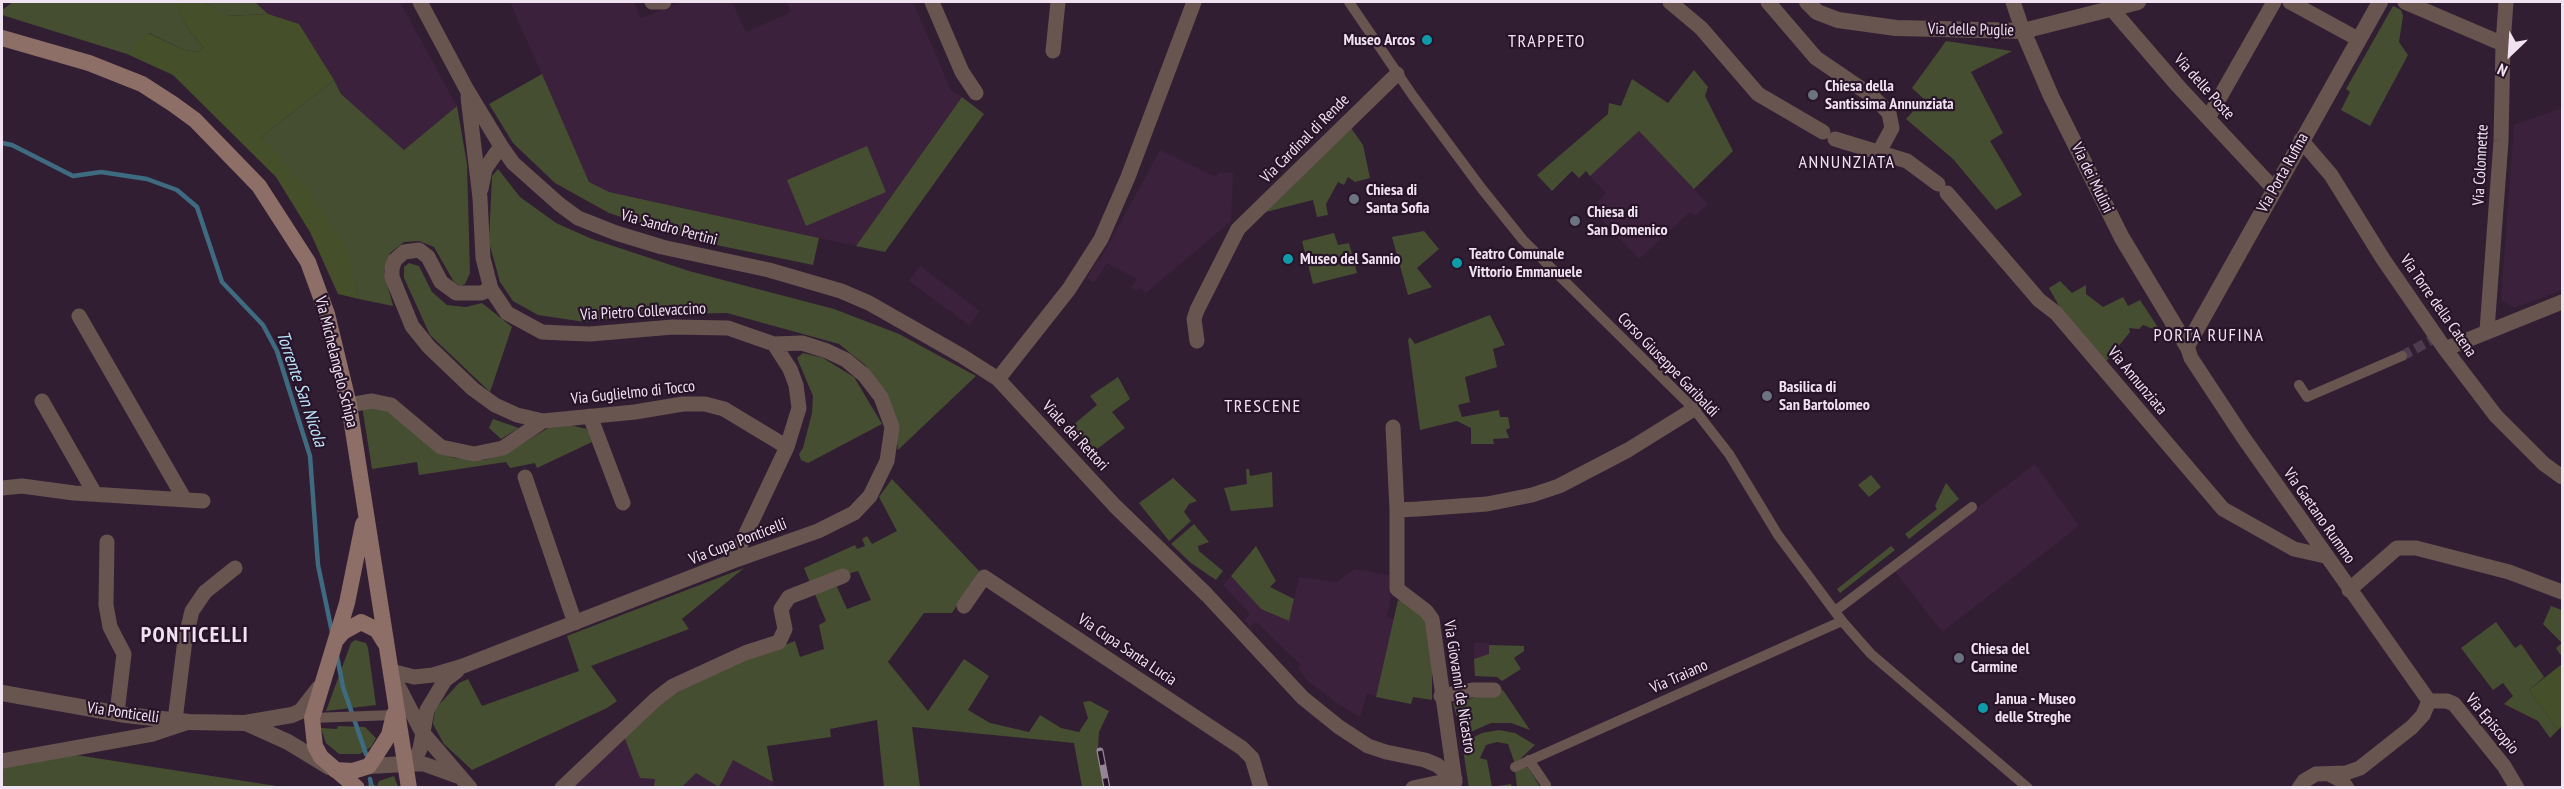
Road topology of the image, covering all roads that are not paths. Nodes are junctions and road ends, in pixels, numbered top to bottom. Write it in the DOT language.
graph roads {
  1 [pos="420,2"];
  2 [pos="652,2"];
  3 [pos="664,2"];
  4 [pos="932,2"];
  5 [pos="1058,2"];
  6 [pos="1194,2"];
  7 [pos="1349,2"];
  8 [pos="1670,2"];
  9 [pos="1768,2"];
  10 [pos="1807,2"];
  11 [pos="2013,2"];
  12 [pos="2138,2"];
  13 [pos="2274,2"];
  14 [pos="2290,2"];
  15 [pos="2380,2"];
  16 [pos="2405,2"];
  17 [pos="2506,2"];
  18 [pos="2110,7"];
  19 [pos="2023,31"];
  20 [pos="2,38"];
  21 [pos="2358,39"];
  22 [pos="2502,44"];
  23 [pos="1053,51"];
  24 [pos="1396,74"];
  25 [pos="467,90"];
  26 [pos="976,93"];
  27 [pos="2208,118"];
  28 [pos="2301,140"];
  29 [pos="499,143"];
  30 [pos="1879,153"];
  31 [pos="474,164"];
  32 [pos="2274,189"];
  33 [pos="480,198"];
  34 [pos="492,289"];
  35 [pos="2562,302"];
  36 [pos="80,316"];
  37 [pos="2487,330"];
  38 [pos="1197,341"];
  39 [pos="774,344"];
  40 [pos="2187,346"];
  41 [pos="2445,349"];
  42 [pos="2402,356"];
  43 [pos="998,379"];
  44 [pos="2299,385"];
  45 [pos="42,401"];
  46 [pos="350,405"];
  47 [pos="1694,409"];
  48 [pos="590,416"];
  49 [pos="543,421"];
  50 [pos="1393,427"];
  51 [pos="788,447"];
  52 [pos="525,477"];
  53 [pos="2562,477"];
  54 [pos="2,488"];
  55 [pos="95,494"];
  56 [pos="365,496"];
  57 [pos="185,500"];
  58 [pos="203,501"];
  59 [pos="623,502"];
  60 [pos="1972,507"];
  61 [pos="1397,510"];
  62 [pos="107,542"];
  63 [pos="2325,556"];
  64 [pos="733,561"];
  65 [pos="235,568"];
  66 [pos="843,576"];
  67 [pos="2349,590"];
  68 [pos="2562,592"];
  69 [pos="964,606"];
  70 [pos="1835,611"];
  71 [pos="1842,621"];
  72 [pos="575,623"];
  73 [pos="336,641"];
  74 [pos="388,649"];
  75 [pos="463,666"];
  76 [pos="391,671"];
  77 [pos="319,688"];
  78 [pos="1494,690"];
  79 [pos="2,693"];
  80 [pos="1441,696"];
  81 [pos="2429,701"];
  82 [pos="395,711"];
  83 [pos="117,713"];
  84 [pos="312,718"];
  85 [pos="182,721"];
  86 [pos="245,723"];
  87 [pos="422,732"];
  88 [pos="1529,760"];
  89 [pos="2,761"];
  90 [pos="409,764"];
  91 [pos="369,766"];
  92 [pos="1515,767"];
  93 [pos="2360,768"];
  94 [pos="334,770"];
  95 [pos="2330,774"];
  96 [pos="465,782"];
  97 [pos="1455,783"];
  98 [pos="1546,785"];
  99 [pos="357,788"];
  100 [pos="409,788"];
  101 [pos="562,788"];
  102 [pos="1261,788"];
  103 [pos="1413,788"];
  104 [pos="2028,788"];
  105 [pos="2299,788"];
  106 [pos="2349,788"];
  107 [pos="2517,788"];
  1 -- 25 [label="street, Via Sandro Pertini"];
  2 -- 3 [label="street"];
  4 -- 26 [label="street"];
  5 -- 23 [label="street"];
  6 -- 43 [label="street"];
  7 -- 24 [label="street, Corso Giuseppe Garibaldi"];
  8 -- 30 [label="street, Via Annunziata"];
  9 -- 30 [label="street"];
  10 -- 19 [label="street, Via delle Puglie"];
  11 -- 19 [label="street, Via dei Mulini"];
  12 -- 18 [label="street, Via delle Puglie"];
  13 -- 27 [label="street"];
  14 -- 21 [label="street"];
  15 -- 21 [label="street, Via Porta Rufina"];
  16 -- 22 [label="street"];
  17 -- 22 [label="street, Via Colonnette"];
  18 -- 19 [label="street, Via delle Puglie"];
  18 -- 27 [label="street, Via delle Poste"];
  19 -- 40 [label="street, Via dei Mulini"];
  20 -- 46 [label="main road, Via Michelangelo Schipa"];
  21 -- 28 [label="street, Via Porta Rufina"];
  22 -- 37 [label="street, Via Colonnette"];
  24 -- 38 [label="street, Via Cardinal di Rende"];
  24 -- 47 [label="street, Corso Giuseppe Garibaldi"];
  25 -- 29 [label="street, Via Sandro Pertini"];
  25 -- 31 [label="street, Via Pietro Collevaccino"];
  27 -- 32 [label="street, Via delle Poste"];
  28 -- 32 [label="street, Via Porta Rufina"];
  28 -- 41 [label="street, Via Torre della Catena"];
  29 -- 31 [label="street"];
  29 -- 33 [label="street"];
  29 -- 43 [label="street, Via Sandro Pertini"];
  30 -- 63 [label="street, Via Annunziata"];
  31 -- 33 [label="street, Via Pietro Collevaccino"];
  32 -- 40 [label="street, Via Porta Rufina"];
  33 -- 34 [label="street, Via Pietro Collevaccino"];
  34 -- 39 [label="street, Via Pietro Collevaccino"];
  34 -- 49 [label="street, Via Guglielmo di Tocco"];
  35 -- 37 [label="street"];
  36 -- 57 [label="street"];
  37 -- 41 [label="street"];
  39 -- 51 [label="street"];
  39 -- 64 [label="street, Via Cupa Ponticelli"];
  40 -- 63 [label="street, Via Gaetano Rummo"];
  41 -- 53 [label="street, Via Torre della Catena"];
  42 -- 44 [label="street"];
  43 -- 97 [label="street, Viale dei Rettori"];
  45 -- 55 [label="street"];
  46 -- 49 [label="street, Via Guglielmo di Tocco"];
  46 -- 56 [label="main road, Via Michelangelo Schipa"];
  47 -- 61 [label="street"];
  47 -- 70 [label="street, Corso Giuseppe Garibaldi"];
  48 -- 49 [label="street, Via Guglielmo di Tocco"];
  48 -- 51 [label="street, Via Guglielmo di Tocco"];
  48 -- 59 [label="street"];
  50 -- 61 [label="street, Via Giovanni de Nicastro"];
  51 -- 64 [label="street"];
  52 -- 72 [label="street"];
  54 -- 55 [label="street"];
  55 -- 57 [label="street"];
  56 -- 73 [label="main road"];
  56 -- 74 [label="main road, Via Michelangelo Schipa"];
  57 -- 58 [label="street"];
  60 -- 70 [label="street"];
  61 -- 80 [label="street, Via Giovanni de Nicastro"];
  62 -- 83 [label="street"];
  63 -- 67 [label="street, Via Gaetano Rummo"];
  64 -- 72 [label="street, Via Cupa Ponticelli"];
  65 -- 85 [label="street"];
  66 -- 101 [label="street"];
  67 -- 68 [label="street"];
  67 -- 81 [label="street, Via Gaetano Rummo"];
  69 -- 102 [label="street, Via Cupa Santa Lucia"];
  70 -- 71 [label="street, Corso Giuseppe Garibaldi"];
  71 -- 88 [label="street, Via Traiano"];
  71 -- 104 [label="street, Corso Giuseppe Garibaldi"];
  72 -- 75 [label="street, Via Cupa Ponticelli"];
  73 -- 74 [label="main road"];
  73 -- 77 [label="main road"];
  74 -- 76 [label="main road, Via Michelangelo Schipa"];
  75 -- 76 [label="street, Via Cupa Ponticelli"];
  75 -- 87 [label="street"];
  76 -- 82 [label="main road, Via Michelangelo Schipa"];
  76 -- 87 [label="street"];
  77 -- 84 [label="main road"];
  77 -- 86 [label="street, Via Ponticelli"];
  78 -- 80 [label="street"];
  79 -- 83 [label="street, Via Ponticelli"];
  80 -- 97 [label="street, Via Giovanni de Nicastro"];
  81 -- 93 [label="street"];
  81 -- 107 [label="street, Via Episcopio"];
  82 -- 84 [label="street"];
  82 -- 90 [label="main road, Via Michelangelo Schipa"];
  82 -- 91 [label="main road"];
  83 -- 85 [label="street, Via Ponticelli"];
  84 -- 94 [label="main road"];
  85 -- 86 [label="street, Via Ponticelli"];
  85 -- 89 [label="street"];
  86 -- 94 [label="street, Via Ponticelli"];
  87 -- 90 [label="street"];
  87 -- 96 [label="street"];
  88 -- 92 [label="street, Via Traiano"];
  88 -- 98 [label="street"];
  90 -- 91 [label="street"];
  90 -- 96 [label="street"];
  90 -- 100 [label="main road, Via Michelangelo Schipa"];
  91 -- 94 [label="main road"];
  93 -- 95 [label="street"];
  93 -- 106 [label="street"];
  94 -- 99 [label="main road"];
  95 -- 105 [label="street"];
  95 -- 106 [label="street"];
  97 -- 103 [label="street"];
}
